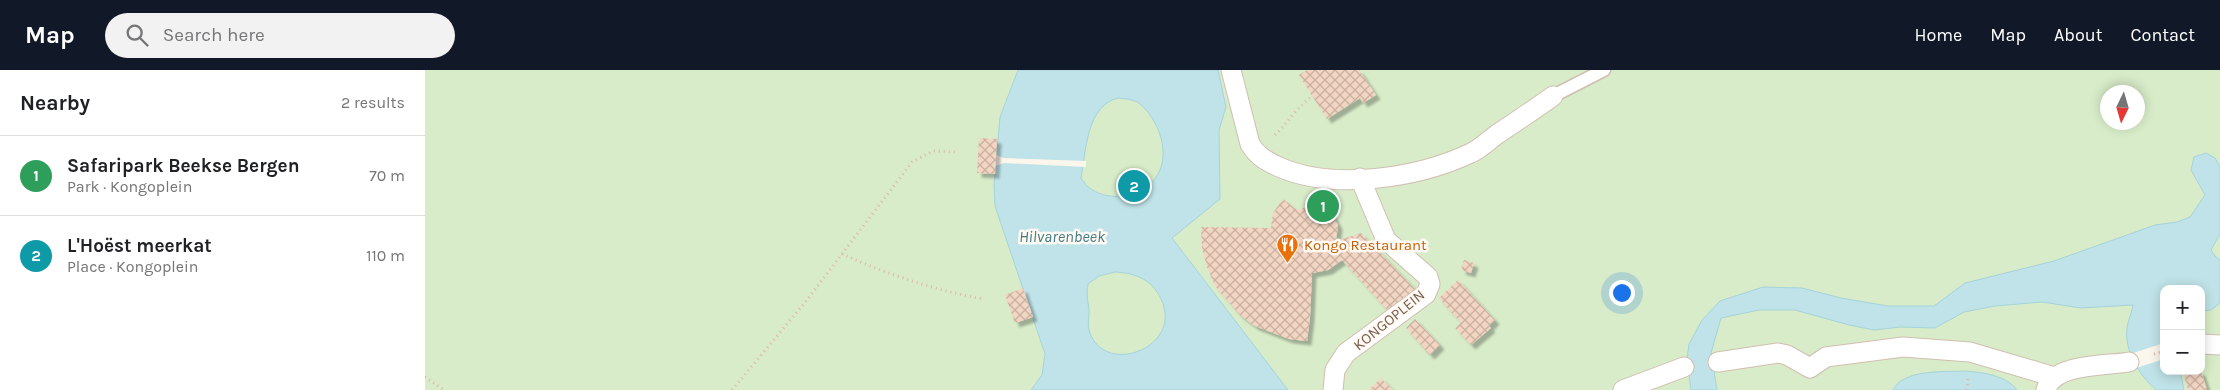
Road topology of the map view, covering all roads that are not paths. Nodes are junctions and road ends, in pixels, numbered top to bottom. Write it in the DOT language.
graph roads {
  1 [pos="1231,70"];
  2 [pos="1604,70"];
  3 [pos="1553,96"];
  4 [pos="1360,178"];
  5 [pos="2205,344"];
  6 [pos="2220,345"];
  7 [pos="1718,362"];
  8 [pos="2129,362"];
  9 [pos="1683,367"];
  10 [pos="2050,383"];
  11 [pos="1333,390"];
  12 [pos="1623,390"];
  1 -- 4 [label="street"];
  2 -- 3 [label="lane"];
  3 -- 4 [label="street"];
  4 -- 11 [label="street, KONGOPLEIN"];
  5 -- 6 [label="street"];
  7 -- 10 [label="street"];
  8 -- 10 [label="street"];
  9 -- 12 [label="street"];
}
